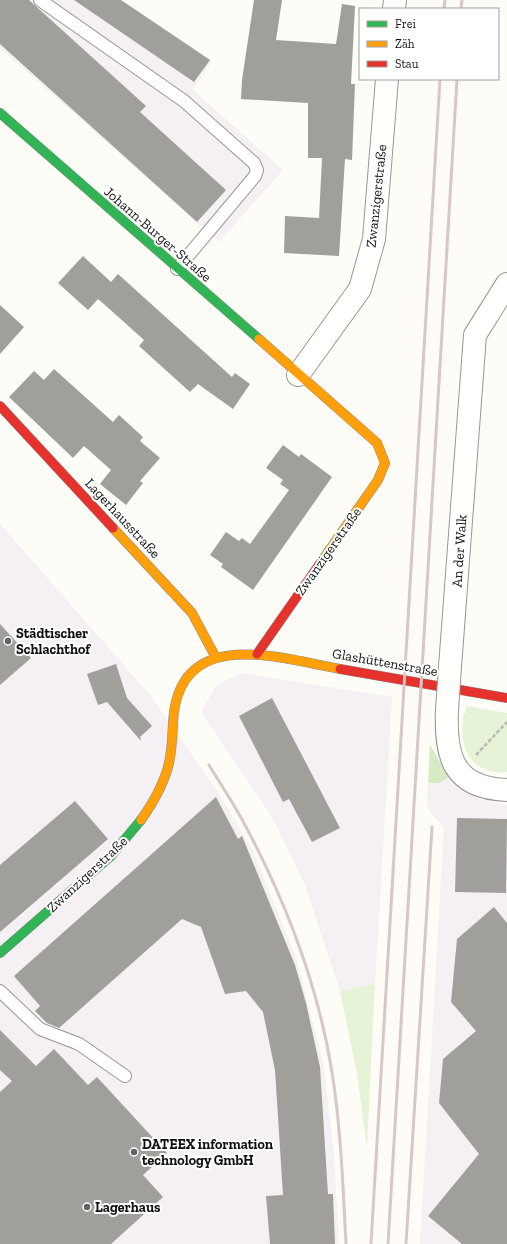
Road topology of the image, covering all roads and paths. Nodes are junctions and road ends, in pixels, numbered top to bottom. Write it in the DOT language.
graph roads {
  1 [pos="40,0"];
  2 [pos="387,80"];
  3 [pos="0,113"];
  4 [pos="177,269"];
  5 [pos="507,284"];
  6 [pos="298,375"];
  7 [pos="0,406"];
  8 [pos="257,654"];
  9 [pos="215,656"];
  10 [pos="507,698"];
  11 [pos="507,722"];
  12 [pos="472,759"];
  13 [pos="507,790"];
  14 [pos="0,954"];
  15 [pos="0,991"];
  16 [pos="125,1076"];
  1 -- 4 [label="lane"];
  2 -- 6 [label="street, Zwanzigerstraße"];
  3 -- 4 [label="street, Johann-Burger-Straße"];
  4 -- 6 [label="street, Johann-Burger-Straße"];
  5 -- 13 [label="street, An der Walk, bridge"];
  6 -- 8 [label="street, Zwanzigerstraße"];
  7 -- 9 [label="street, Lagerhausstraße"];
  8 -- 9 [label="street, Zwanzigerstraße"];
  8 -- 10 [label="street, Glashüttenstraße"];
  9 -- 14 [label="street, Zwanzigerstraße"];
  11 -- 12 [label="path"];
  15 -- 16 [label="lane"];
}
